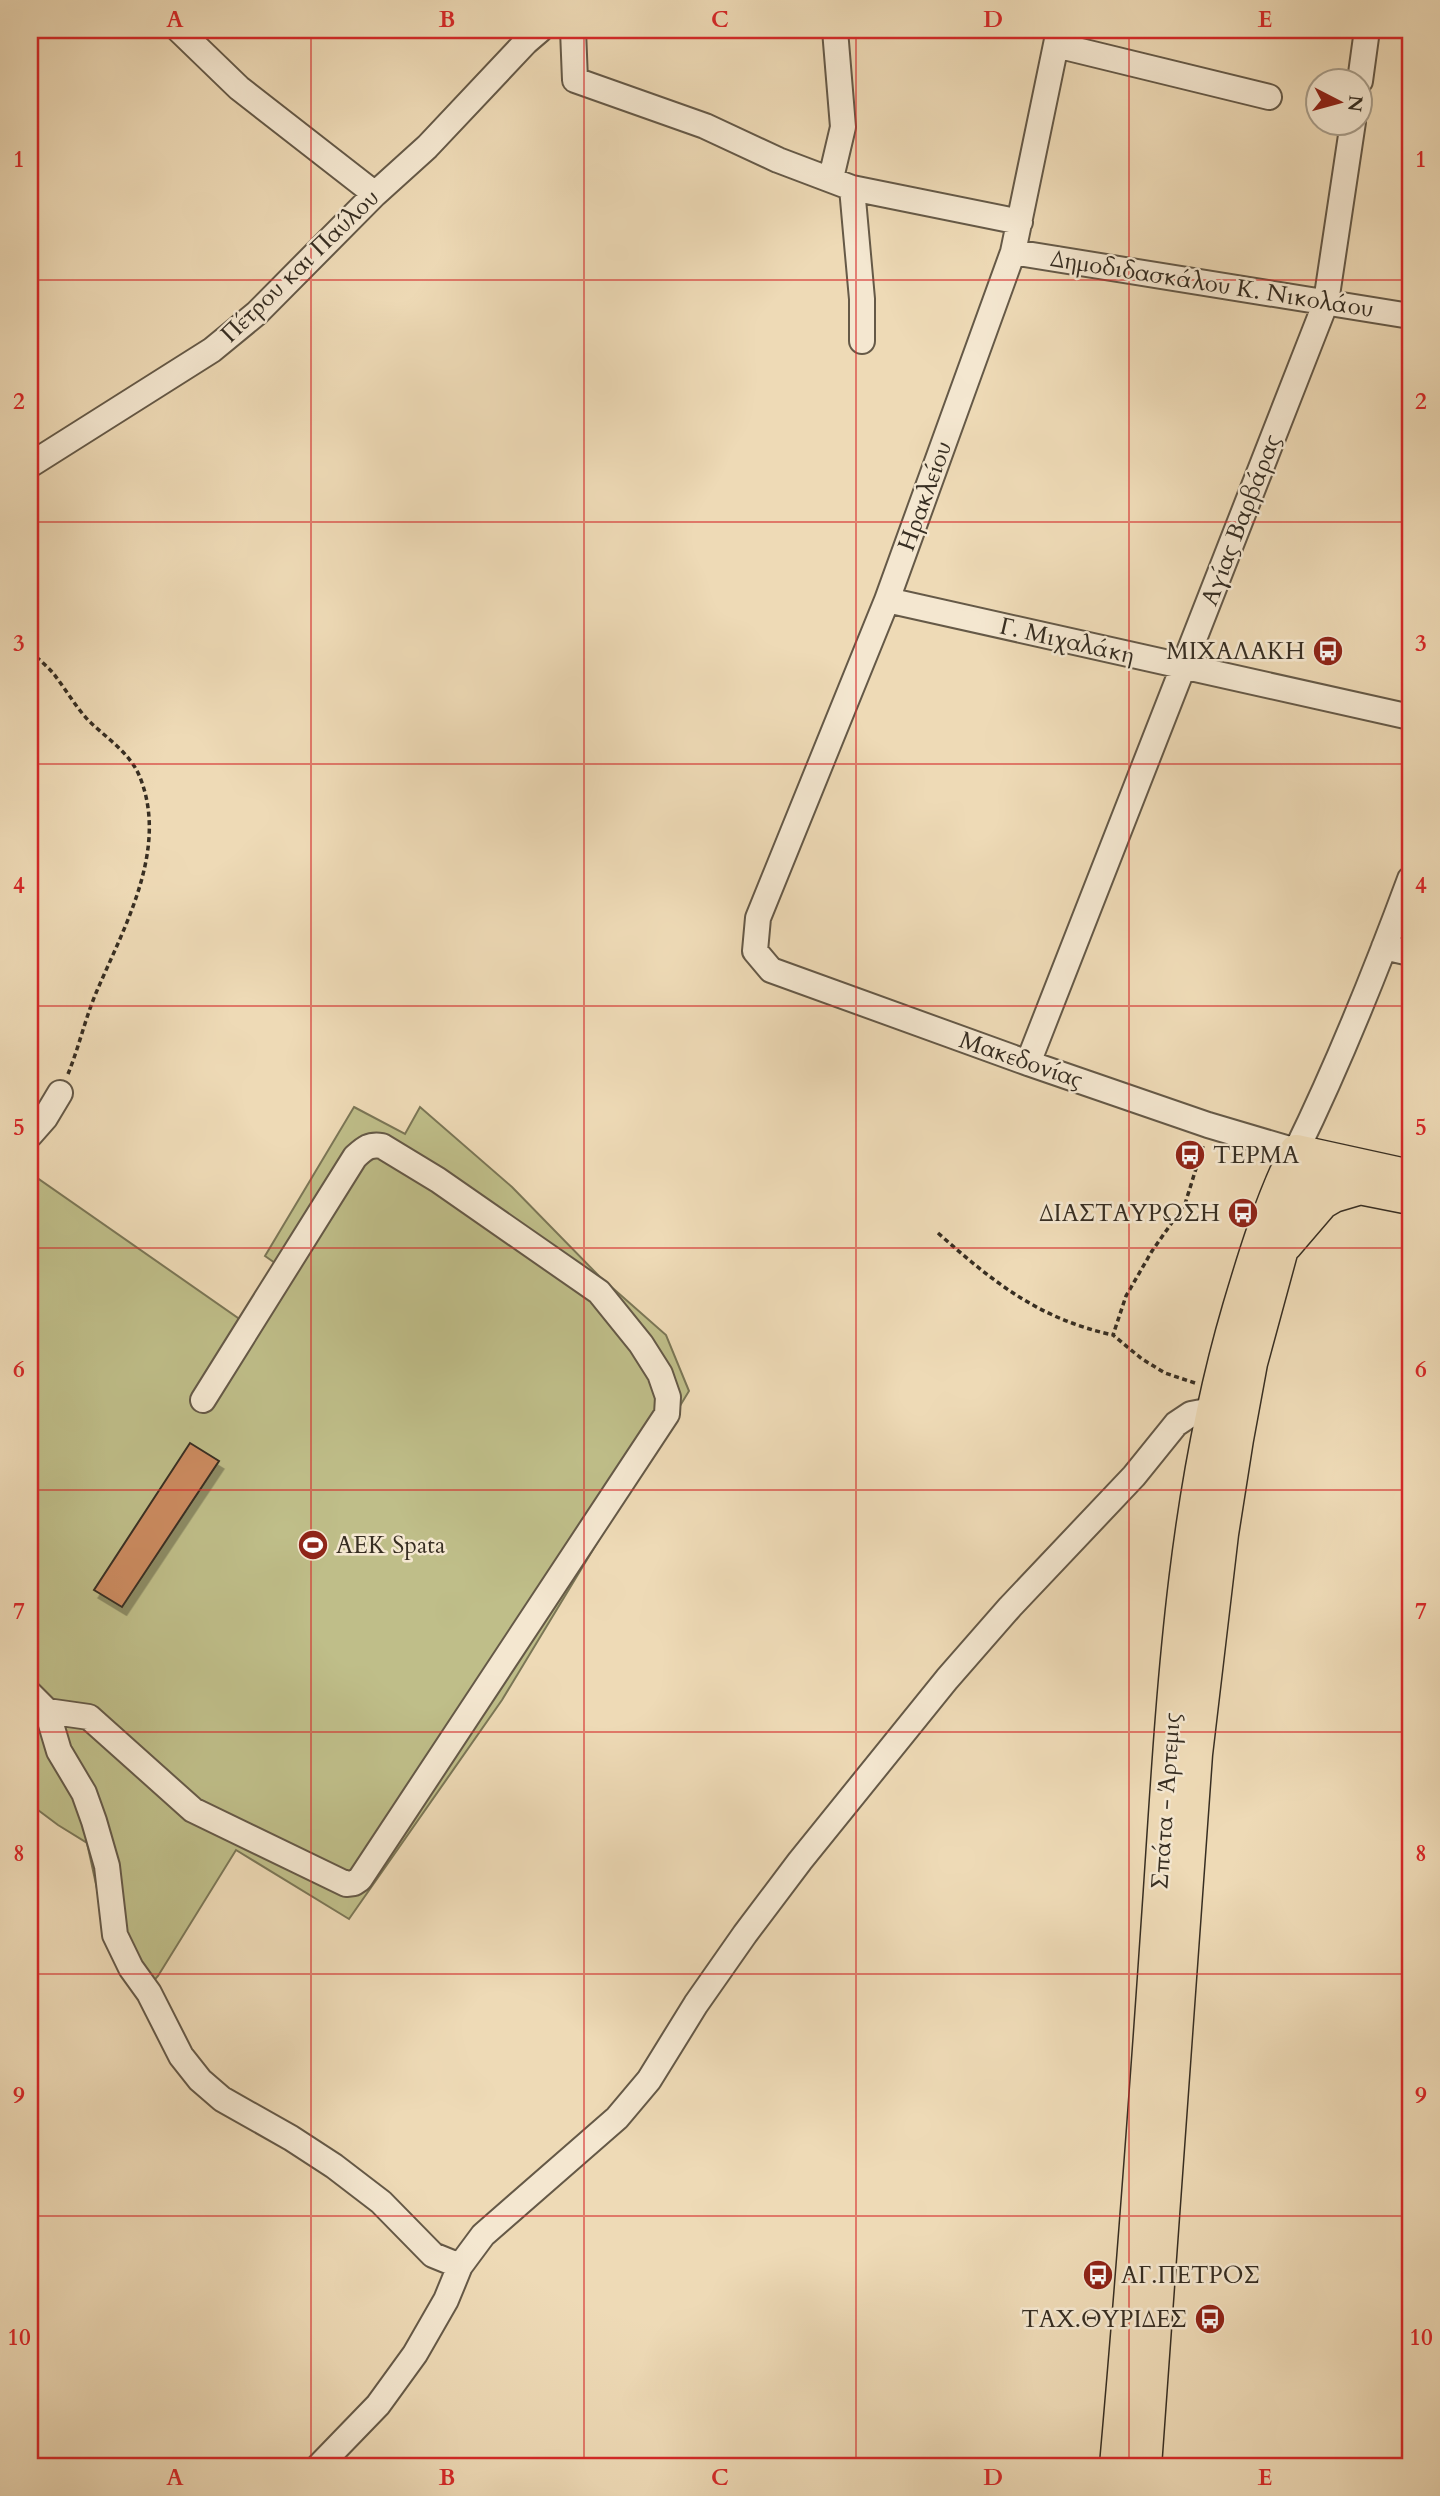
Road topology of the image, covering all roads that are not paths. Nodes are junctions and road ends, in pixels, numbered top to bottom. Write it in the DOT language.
graph roads {
  1 [pos="179,30"];
  2 [pos="573,30"];
  3 [pos="835,30"];
  4 [pos="1367,30"];
  5 [pos="531,34"];
  6 [pos="1057,37"];
  7 [pos="1362,66"];
  8 [pos="1269,97"];
  9 [pos="1351,136"];
  10 [pos="842,183"];
  11 [pos="375,194"];
  12 [pos="1020,222"];
  13 [pos="1013,252"];
  14 [pos="1326,302"];
  15 [pos="1410,316"];
  16 [pos="862,341"];
  17 [pos="30,465"];
  18 [pos="887,600"];
  19 [pos="1184,667"];
  20 [pos="1410,717"];
  21 [pos="1410,879"];
  22 [pos="1384,947"];
  23 [pos="755,951"];
  24 [pos="1410,953"];
  25 [pos="1028,1063"];
  26 [pos="60,1093"];
  27 [pos="30,1135"];
  28 [pos="1298,1164"];
  29 [pos="1410,1176"];
  30 [pos="1361,1188"];
  31 [pos="1410,1198"];
  32 [pos="1282,1249"];
  33 [pos="203,1400"];
  34 [pos="1214,1401"];
  35 [pos="38,1703"];
  36 [pos="460,2266"];
  37 [pos="319,2466"];
  38 [pos="1116,2466"];
  39 [pos="1145,2466"];
  1 -- 11 [label="street"];
  2 -- 10 [label="street"];
  3 -- 10 [label="street"];
  4 -- 7 [label="street"];
  5 -- 11 [label="street, Πέτρου και Παύλου"];
  6 -- 8 [label="street"];
  6 -- 12 [label="street, Ηρακλείου"];
  9 -- 14 [label="street, Αγίας Βαρβάρας"];
  10 -- 12 [label="street"];
  10 -- 16 [label="street"];
  11 -- 17 [label="street, Πέτρου και Παύλου"];
  12 -- 13 [label="street, Ηρακλείου"];
  13 -- 14 [label="street, Δημοδιδασκάλου Κ. Νικολάου"];
  13 -- 18 [label="street, Ηρακλείου"];
  14 -- 15 [label="street, Δημοδιδασκάλου Κ. Νικολάου"];
  14 -- 19 [label="street, Αγίας Βαρβάρας"];
  18 -- 19 [label="street, Γ. Μιχαλάκη"];
  18 -- 23 [label="street, Ηρακλείου"];
  19 -- 20 [label="street, Γ. Μιχαλάκη"];
  19 -- 25 [label="street, Αγίας Βαρβάρας"];
  21 -- 22 [label="street"];
  22 -- 24 [label="street"];
  22 -- 28 [label="street"];
  23 -- 25 [label="street, Μακεδονίας"];
  25 -- 28 [label="street, Μακεδονίας"];
  26 -- 27 [label="street"];
  28 -- 29 [label="main road"];
  28 -- 30 [label="main road"];
  28 -- 32 [label="main road, Σπάτα - Άρτεμις"];
  28 -- 34 [label="main road, Σπάτα - Άρτεμις"];
  30 -- 31 [label="main road"];
  30 -- 32 [label="main road"];
  32 -- 39 [label="main road, Σπάτα - Άρτεμις"];
  33 -- 35 [label="street"];
  34 -- 36 [label="street"];
  34 -- 38 [label="main road, Σπάτα - Άρτεμις"];
  35 -- 36 [label="street"];
  36 -- 37 [label="street"];
}
